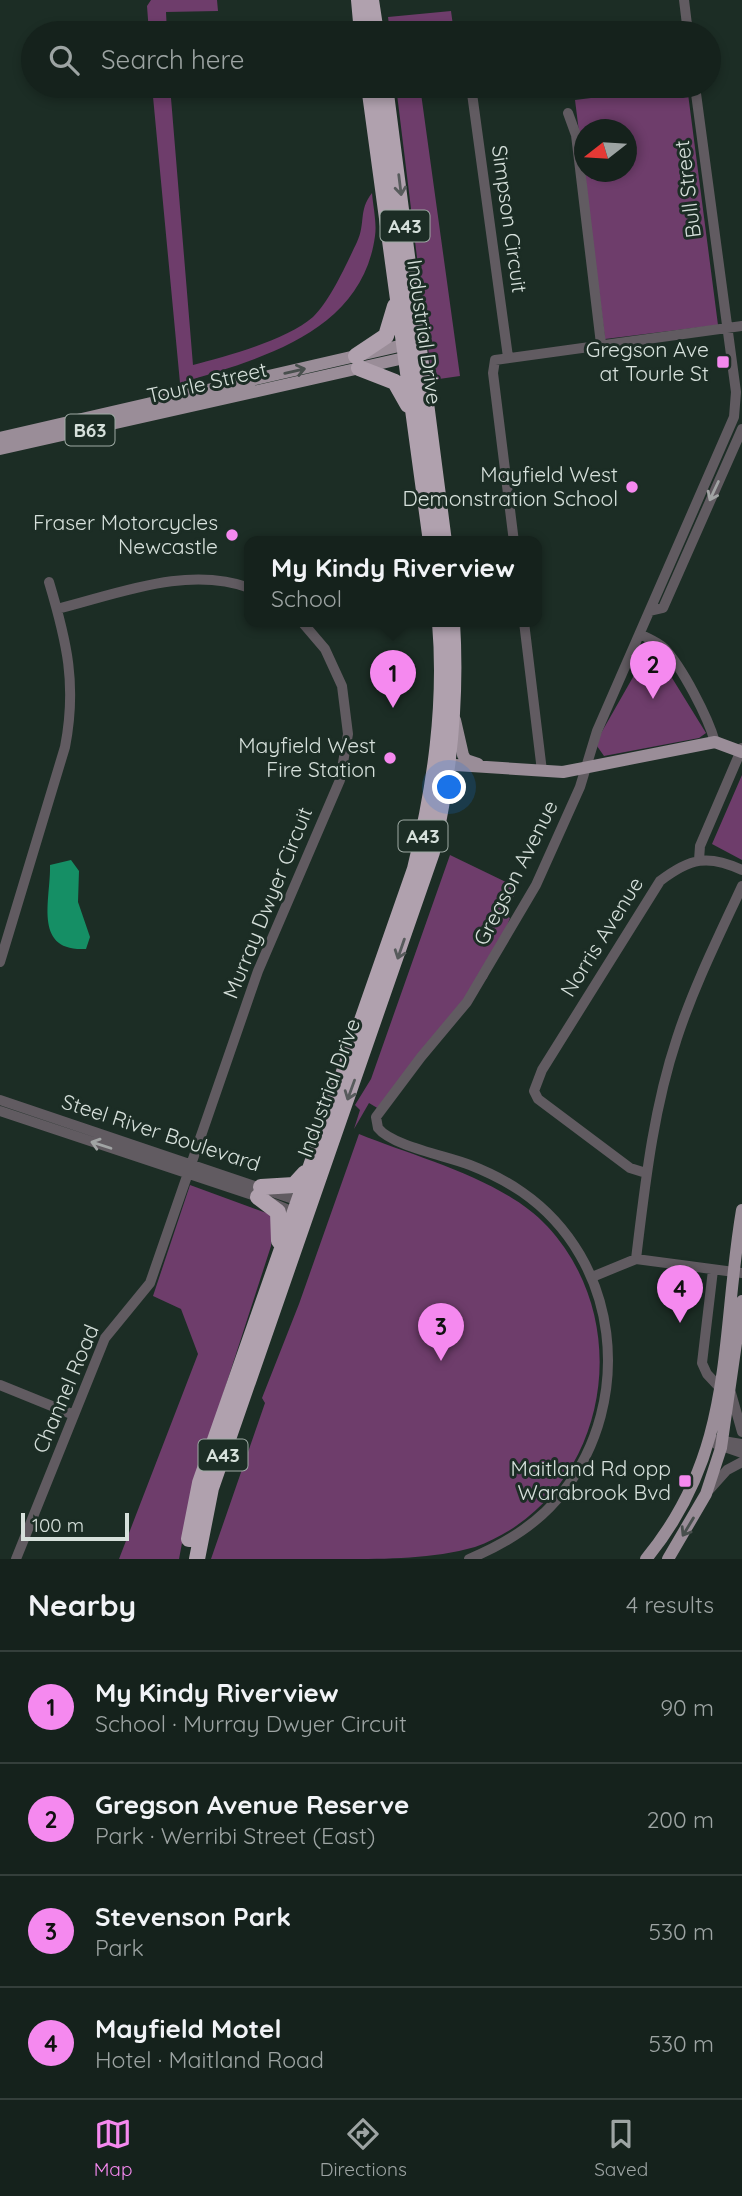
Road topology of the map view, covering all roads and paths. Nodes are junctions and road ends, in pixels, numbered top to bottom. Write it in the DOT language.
graph roads {
  1 [pos="359,0"];
  2 [pos="371,0"];
  3 [pos="684,0"];
  4 [pos="361,21"];
  5 [pos="374,21"];
  6 [pos="687,21"];
  7 [pos="371,98"];
  8 [pos="387,98"];
  9 [pos="473,98"];
  10 [pos="697,98"];
  11 [pos="568,113"];
  12 [pos="398,290"];
  13 [pos="742,326"];
  14 [pos="727,328"];
  15 [pos="601,344"];
  16 [pos="413,349"];
  17 [pos="731,354"];
  18 [pos="508,357"];
  19 [pos="742,359"];
  20 [pos="358,362"];
  21 [pos="742,429"];
  22 [pos="417,431"];
  23 [pos="0,438"];
  24 [pos="0,449"];
  25 [pos="430,536"];
  26 [pos="443,536"];
  27 [pos="513,536"];
  28 [pos="49,582"];
  29 [pos="244,587"];
  30 [pos="57,610"];
  31 [pos="650,611"];
  32 [pos="306,627"];
  33 [pos="440,627"];
  34 [pos="452,627"];
  35 [pos="525,627"];
  36 [pos="640,634"];
  37 [pos="454,712"];
  38 [pos="715,742"];
  39 [pos="742,751"];
  40 [pos="443,765"];
  41 [pos="496,767"];
  42 [pos="586,769"];
  43 [pos="542,771"];
  44 [pos="699,860"];
  45 [pos="742,870"];
  46 [pos="742,886"];
  47 [pos="0,962"];
  48 [pos="0,1100"];
  49 [pos="0,1111"];
  50 [pos="311,1163"];
  51 [pos="191,1169"];
  52 [pos="646,1173"];
  53 [pos="260,1192"];
  54 [pos="302,1208"];
  55 [pos="742,1210"];
  56 [pos="636,1259"];
  57 [pos="713,1270"];
  58 [pos="737,1272"];
  59 [pos="592,1277"];
  60 [pos="269,1284"];
  61 [pos="742,1301"];
  62 [pos="0,1385"];
  63 [pos="726,1390"];
  64 [pos="74,1415"];
  65 [pos="742,1432"];
  66 [pos="718,1443"];
  67 [pos="742,1444"];
  68 [pos="742,1452"];
  69 [pos="742,1462"];
  70 [pos="706,1494"];
  71 [pos="16,1559"];
  72 [pos="188,1559"];
  73 [pos="197,1559"];
  74 [pos="469,1559"];
  75 [pos="646,1559"];
  76 [pos="668,1559"];
  1 -- 4 [label="highway"];
  2 -- 5 [label="highway"];
  3 -- 6 [label="street"];
  7 -- 12 [label="highway, Industrial Drive / A43"];
  8 -- 16 [label="highway, Industrial Drive / A43, one-way"];
  9 -- 18 [label="street, Simpson Circuit"];
  10 -- 14 [label="street, Bull Street"];
  11 -- 15 [label="street"];
  12 -- 16 [label="highway, Industrial Drive / A43"];
  12 -- 20 [label="highway, B63"];
  13 -- 14 [label="street"];
  14 -- 15 [label="street"];
  14 -- 17 [label="street, Gregson Avenue"];
  15 -- 18 [label="street"];
  16 -- 20 [label="main road, Tourle Street / B63"];
  16 -- 22 [label="highway, Industrial Drive / A43"];
  16 -- 26 [label="highway, Industrial Drive / A43"];
  17 -- 19 [label="street"];
  17 -- 31 [label="street, Gregson Avenue"];
  18 -- 27 [label="street"];
  20 -- 22 [label="highway"];
  23 -- 20 [label="main road, Tourle Street / B63, one-way"];
  20 -- 24 [label="main road, Tourle Street / B63"];
  21 -- 31 [label="street, Gregson Avenue, one-way"];
  22 -- 25 [label="highway, Industrial Drive / A43"];
  28 -- 30 [label="street"];
  29 -- 30 [label="street"];
  30 -- 47 [label="street"];
  31 -- 36 [label="street, Gregson Avenue"];
  32 -- 51 [label="street, Murray Dwyer Circuit"];
  33 -- 40 [label="highway, Industrial Drive / A43"];
  34 -- 37 [label="highway, Industrial Drive / A43"];
  35 -- 43 [label="street"];
  36 -- 38 [label="street"];
  36 -- 42 [label="street, Gregson Avenue"];
  37 -- 40 [label="highway, Industrial Drive / A43"];
  37 -- 41 [label="main road"];
  38 -- 39 [label="main road"];
  38 -- 42 [label="main road"];
  39 -- 44 [label="street"];
  40 -- 41 [label="main road"];
  40 -- 50 [label="highway, Industrial Drive / A43"];
  40 -- 54 [label="highway, Industrial Drive / A43, one-way"];
  41 -- 43 [label="main road"];
  42 -- 43 [label="main road"];
  42 -- 59 [label="street, Gregson Avenue"];
  44 -- 45 [label="street"];
  44 -- 52 [label="street, Norris Avenue"];
  46 -- 52 [label="street"];
  48 -- 51 [label="street, Steel River Boulevard"];
  51 -- 49 [label="street, Steel River Boulevard, one-way"];
  50 -- 53 [label="highway"];
  50 -- 54 [label="highway, Industrial Drive / A43"];
  51 -- 53 [label="street, Steel River Boulevard"];
  51 -- 64 [label="street, Channel Road"];
  52 -- 56 [label="street"];
  53 -- 54 [label="street, Steel River Boulevard"];
  53 -- 60 [label="highway"];
  54 -- 60 [label="highway, Industrial Drive / A43"];
  54 -- 73 [label="highway, Industrial Drive / A43"];
  55 -- 58 [label="main road"];
  56 -- 57 [label="street"];
  56 -- 59 [label="street"];
  57 -- 58 [label="street"];
  57 -- 63 [label="street"];
  58 -- 63 [label="main road"];
  59 -- 74 [label="street"];
  60 -- 72 [label="highway, Industrial Drive / A43"];
  61 -- 63 [label="main road"];
  62 -- 64 [label="street"];
  63 -- 65 [label="street"];
  63 -- 66 [label="main road"];
  64 -- 71 [label="street, Channel Road"];
  66 -- 67 [label="street"];
  66 -- 68 [label="street"];
  66 -- 70 [label="main road"];
  66 -- 75 [label="main road"];
  69 -- 70 [label="street"];
  70 -- 76 [label="main road, one-way"];
}
